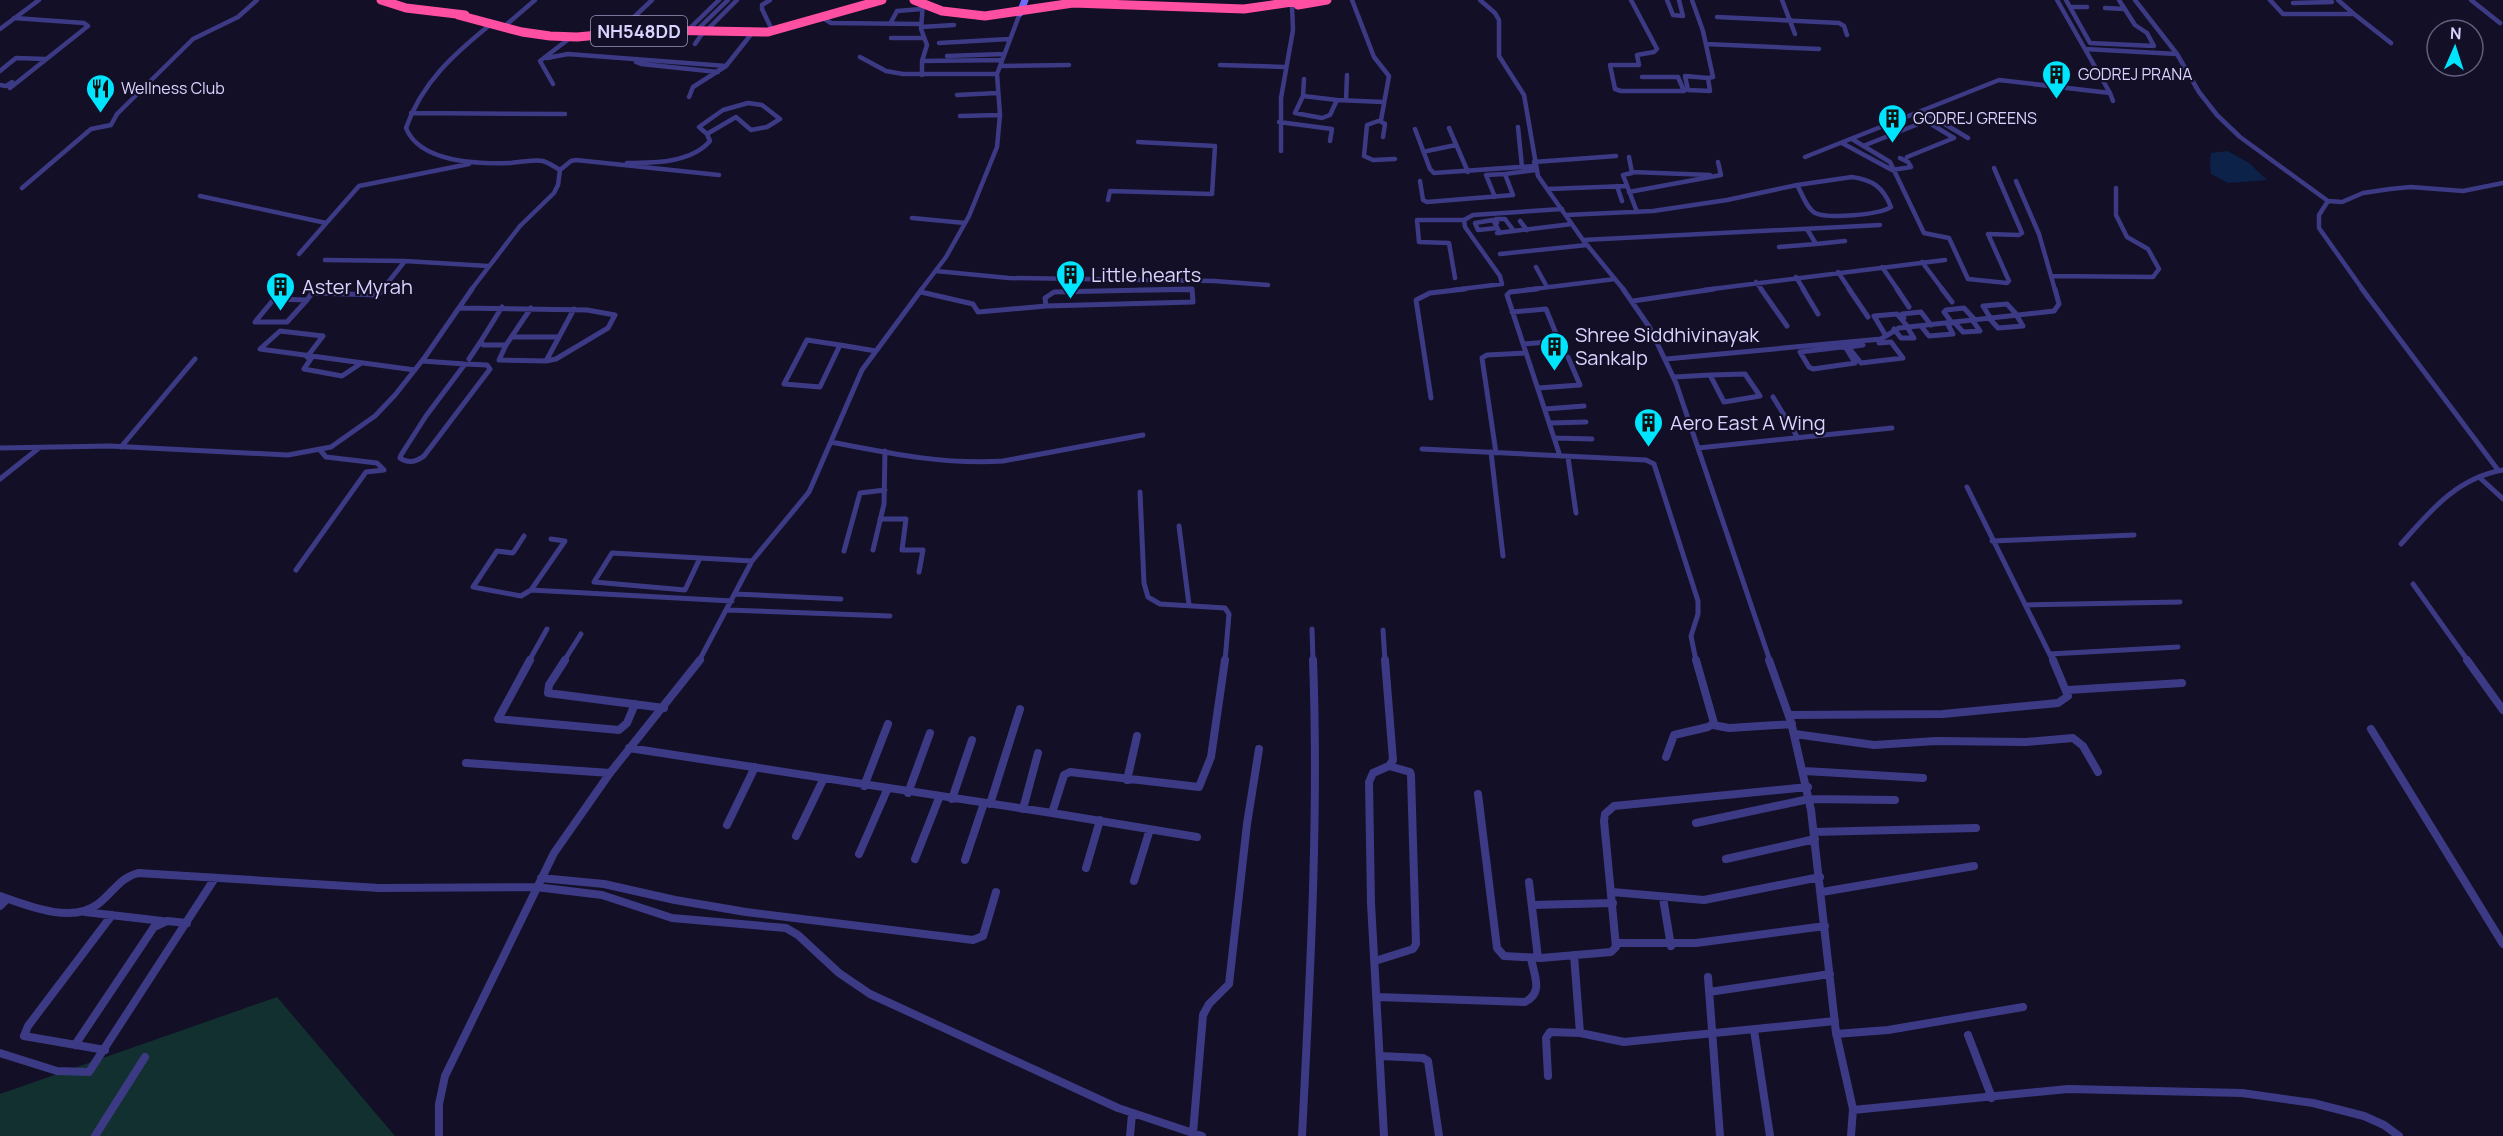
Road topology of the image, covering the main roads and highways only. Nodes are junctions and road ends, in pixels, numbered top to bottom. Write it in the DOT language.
graph roads {
  1 [pos="381,0"];
  2 [pos="882,0"];
  3 [pos="914,0"];
  4 [pos="1025,0"];
  5 [pos="1306,0"];
  6 [pos="1327,0"];
  7 [pos="1261,6"];
  8 [pos="1021,11"];
  9 [pos="492,23"];
  10 [pos="548,34"];
  1 -- 9 [label="highway, NH548DD"];
  2 -- 10 [label="highway, NH548DD"];
  3 -- 8 [label="highway"];
  4 -- 8 [label="main road"];
  5 -- 7 [label="highway"];
  6 -- 7 [label="highway"];
  7 -- 8 [label="highway"];
  9 -- 10 [label="highway, NH548DD"];
  9 -- 10 [label="highway, NH548DD"];
}
